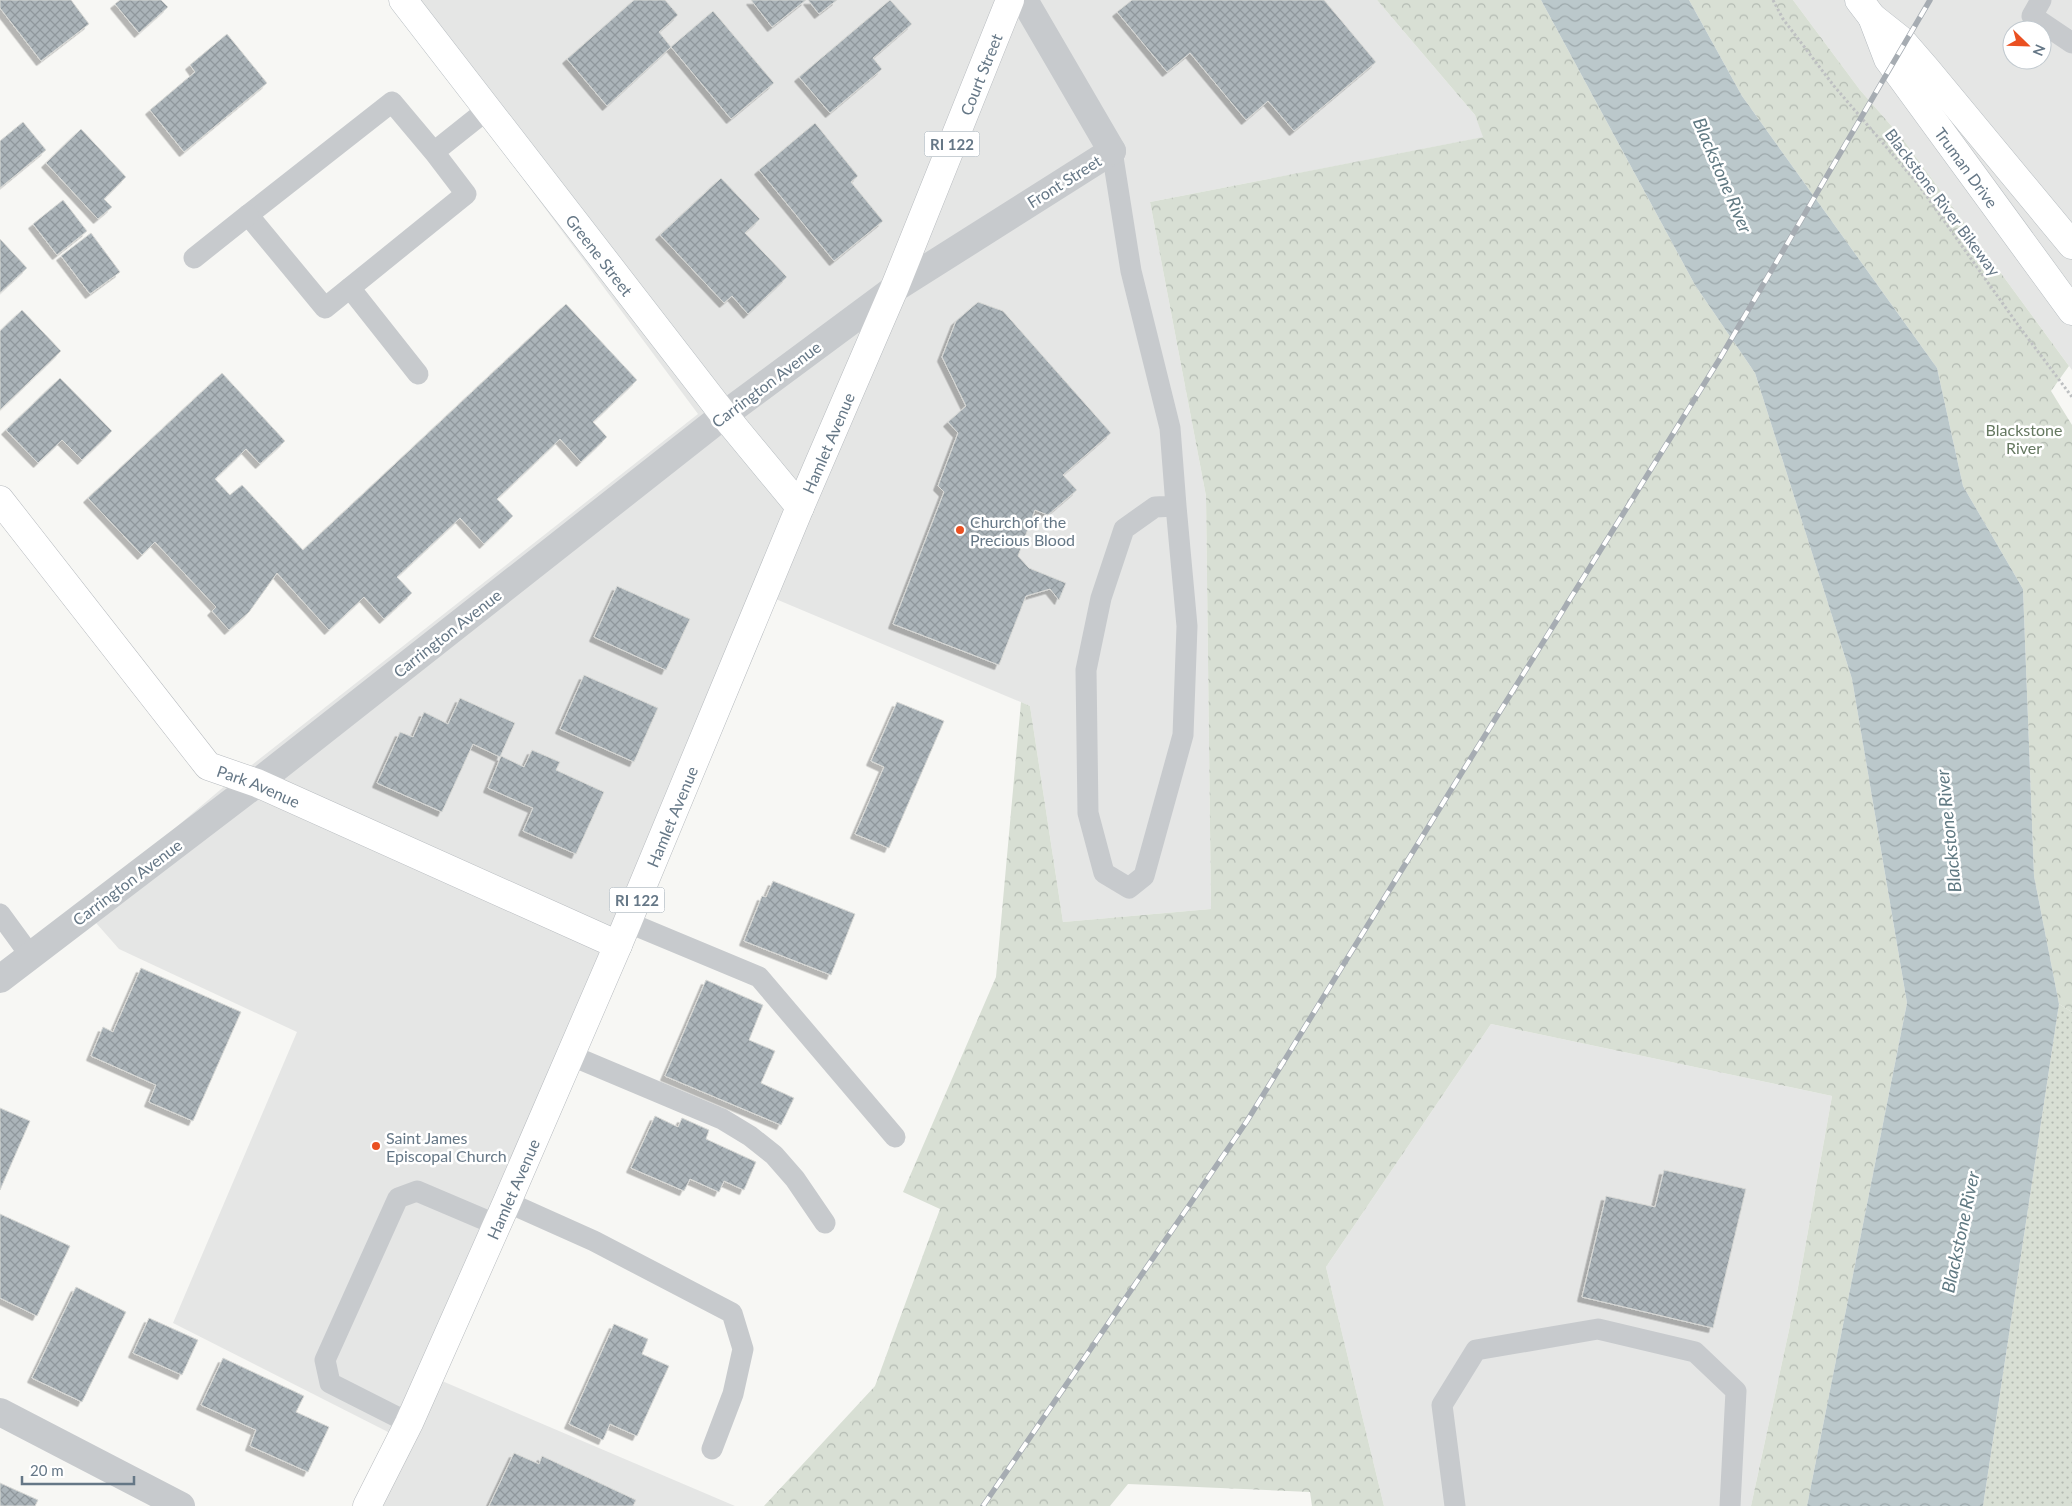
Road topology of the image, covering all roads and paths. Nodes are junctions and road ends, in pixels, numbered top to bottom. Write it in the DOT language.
graph roads {
  1 [pos="403,0"];
  2 [pos="1010,0"];
  3 [pos="1024,0"];
  4 [pos="1773,0"];
  5 [pos="2041,0"];
  6 [pos="1866,8"];
  7 [pos="2072,43"];
  8 [pos="488,109"];
  9 [pos="1112,151"];
  10 [pos="434,152"];
  11 [pos="248,215"];
  12 [pos="2072,245"];
  13 [pos="194,258"];
  14 [pos="350,288"];
  15 [pos="894,289"];
  16 [pos="2072,311"];
  17 [pos="418,374"];
  18 [pos="2072,397"];
  19 [pos="724,415"];
  20 [pos="0,500"];
  21 [pos="1176,506"];
  22 [pos="800,507"];
  23 [pos="257,783"];
  24 [pos="0,914"];
  25 [pos="623,933"];
  26 [pos="30,955"];
  27 [pos="0,979"];
  28 [pos="570,1055"];
  29 [pos="895,1137"];
  30 [pos="502,1214"];
  31 [pos="825,1223"];
  32 [pos="0,1412"];
  33 [pos="409,1423"];
  34 [pos="712,1449"];
  35 [pos="369,1505"];
  36 [pos="182,1506"];
  37 [pos="1455,1506"];
  38 [pos="1730,1506"];
  1 -- 8 [label="main road, Greene Street"];
  2 -- 15 [label="main road, Court Street / RI 122"];
  3 -- 9 [label="street, Front Street"];
  4 -- 18 [label="path, Blackstone River Bikeway"];
  5 -- 7 [label="lane"];
  6 -- 12 [label="main road, Truman Drive"];
  6 -- 16 [label="main road, Truman Drive"];
  8 -- 10 [label="lane"];
  8 -- 19 [label="main road, Greene Street"];
  9 -- 15 [label="street, Front Street"];
  9 -- 21 [label="lane"];
  10 -- 11 [label="lane"];
  10 -- 14 [label="lane"];
  11 -- 13 [label="lane"];
  11 -- 14 [label="lane"];
  14 -- 17 [label="lane"];
  15 -- 19 [label="street, Carrington Avenue"];
  15 -- 22 [label="main road, Hamlet Avenue / RI 122"];
  19 -- 22 [label="main road, Greene Street"];
  19 -- 23 [label="street, Carrington Avenue"];
  20 -- 23 [label="main road, Park Avenue"];
  21 -- 21 [label="lane"];
  22 -- 25 [label="main road, Hamlet Avenue / RI 122"];
  23 -- 25 [label="main road, Park Avenue"];
  23 -- 26 [label="street, Carrington Avenue"];
  24 -- 26 [label="lane"];
  25 -- 28 [label="main road, Hamlet Avenue / RI 122"];
  25 -- 29 [label="lane"];
  26 -- 27 [label="street, Carrington Avenue"];
  28 -- 30 [label="main road, Hamlet Avenue / RI 122"];
  28 -- 31 [label="lane"];
  30 -- 33 [label="main road, Hamlet Avenue / RI 122"];
  30 -- 33 [label="lane"];
  30 -- 34 [label="lane"];
  32 -- 36 [label="street"];
  33 -- 35 [label="main road, Hamlet Avenue / RI 122"];
  37 -- 38 [label="lane"];
}
